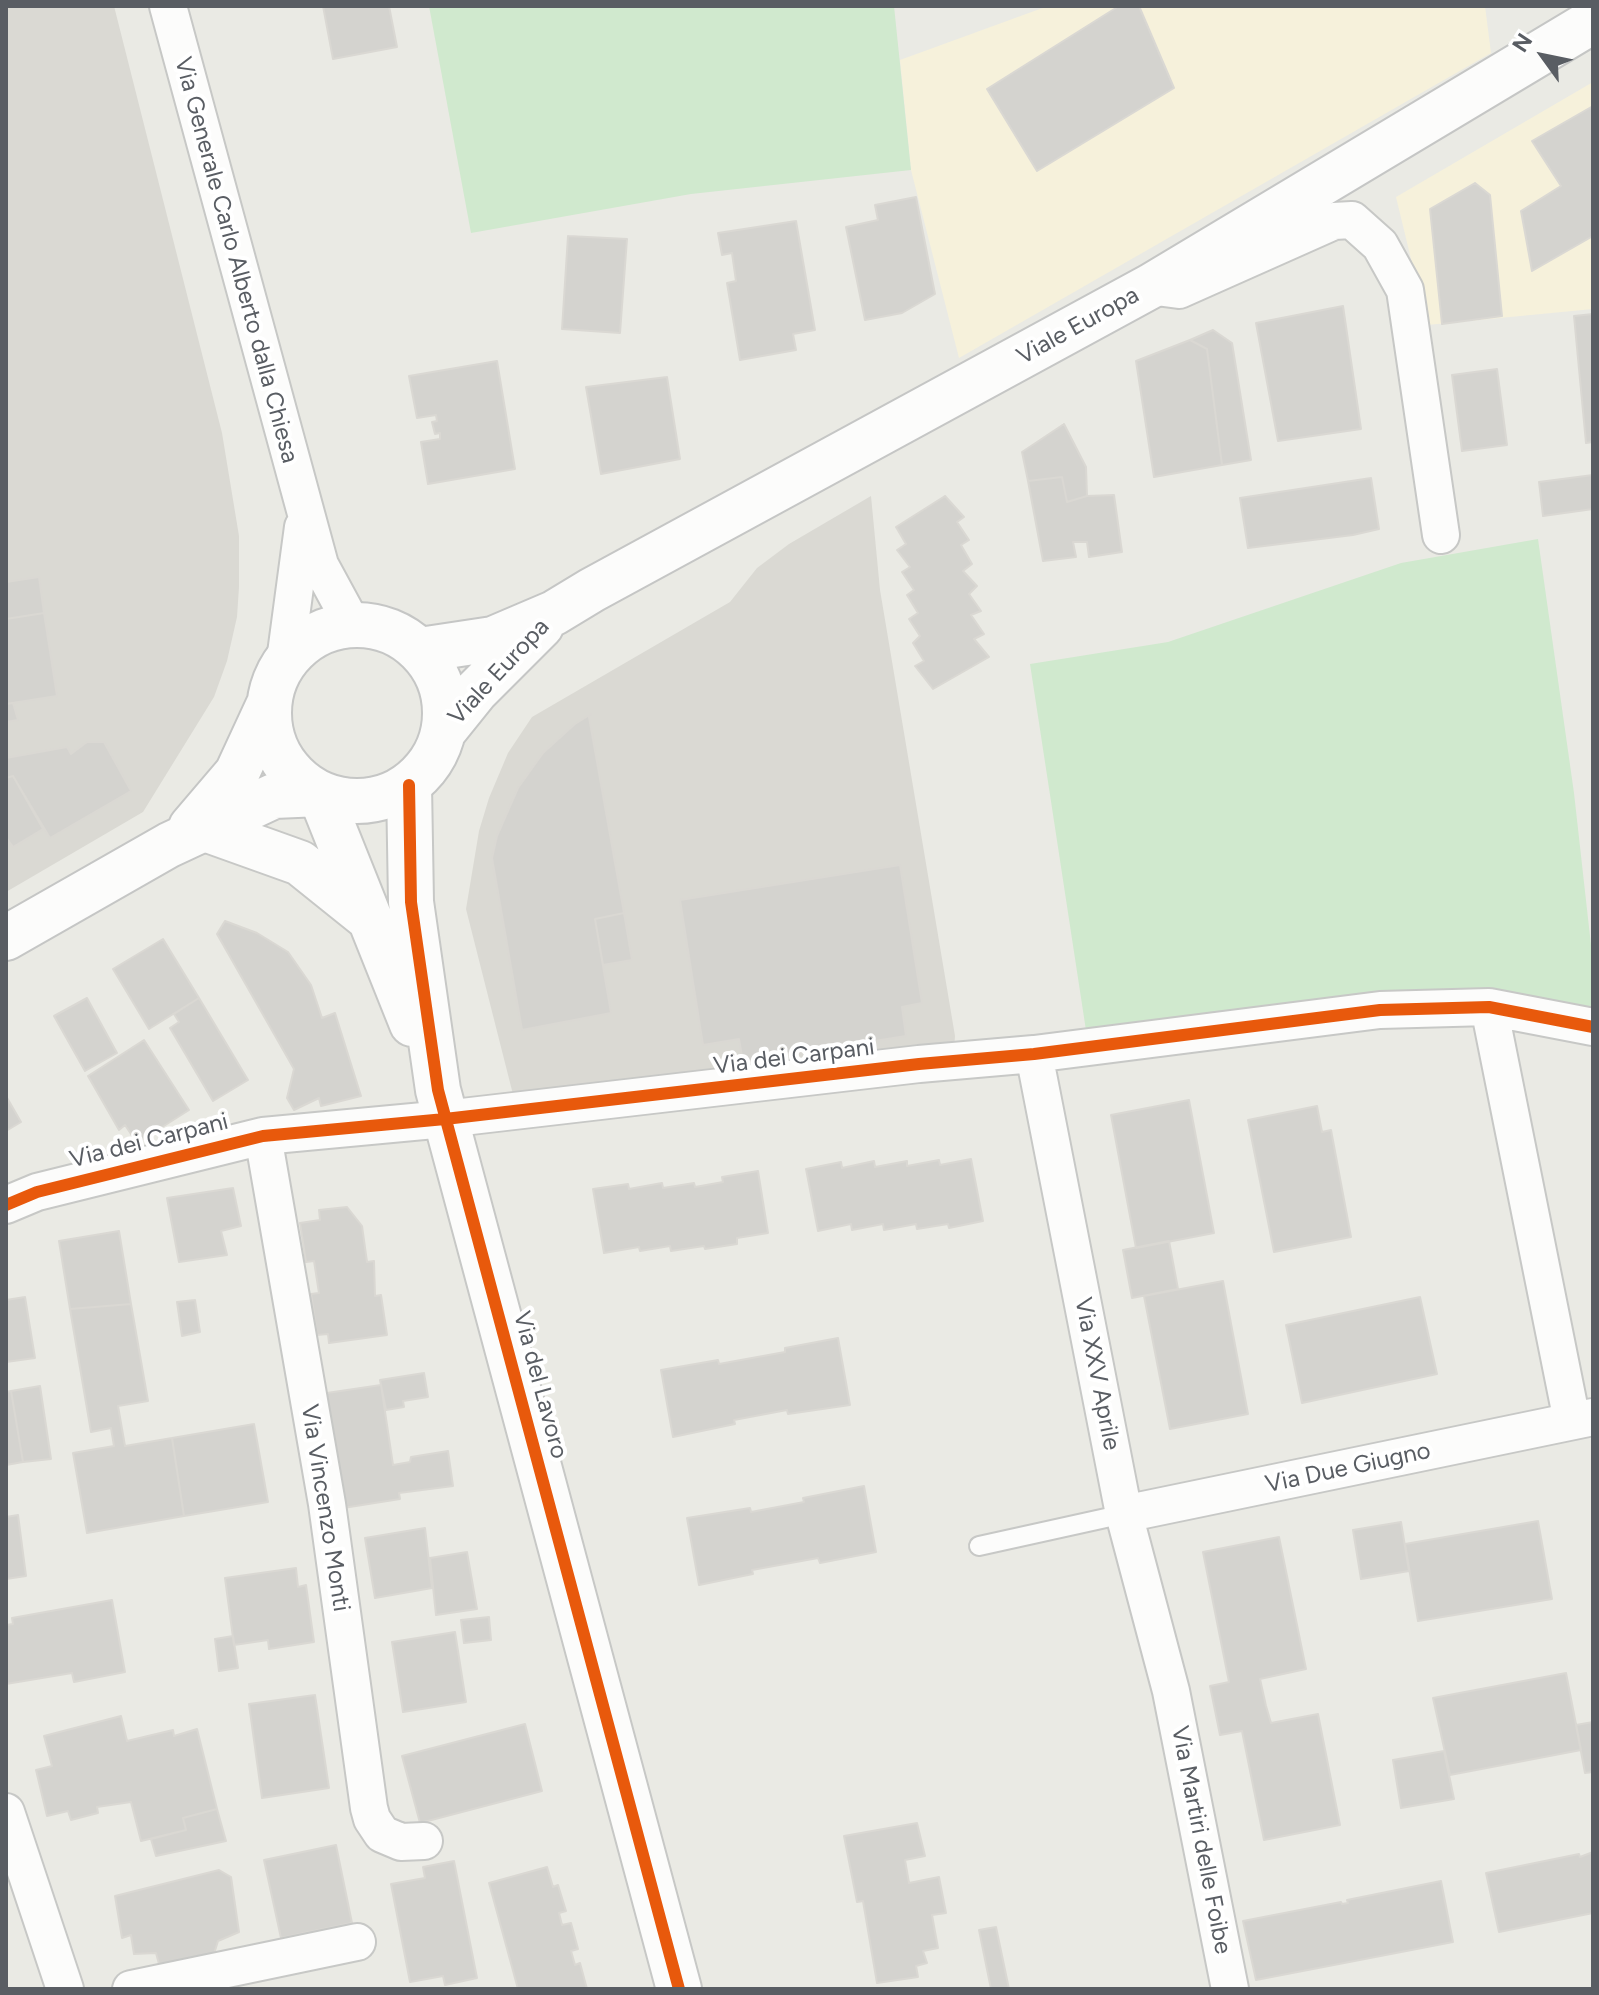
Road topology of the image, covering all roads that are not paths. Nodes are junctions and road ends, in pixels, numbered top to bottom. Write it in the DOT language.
graph roads {
  1 [pos="168,6"];
  2 [pos="1593,21"];
  3 [pos="1151,286"];
  4 [pos="305,514"];
  5 [pos="1441,535"];
  6 [pos="554,613"];
  7 [pos="352,624"];
  8 [pos="420,650"];
  9 [pos="285,661"];
  10 [pos="268,706"];
  11 [pos="443,732"];
  12 [pos="409,785"];
  13 [pos="320,794"];
  14 [pos="187,837"];
  15 [pos="370,919"];
  16 [pos="6,938"];
  17 [pos="1489,1007"];
  18 [pos="1593,1027"];
  19 [pos="1034,1054"];
  20 [pos="442,1105"];
  21 [pos="263,1136"];
  22 [pos="6,1205"];
  23 [pos="1583,1419"];
  24 [pos="1124,1514"];
  25 [pos="979,1546"];
  26 [pos="1171,1691"];
  27 [pos="6,1812"];
  28 [pos="424,1841"];
  29 [pos="357,1942"];
  30 [pos="65,1989"];
  31 [pos="131,1989"];
  32 [pos="679,1989"];
  33 [pos="1230,1989"];
  1 -- 4 [label="street, Via Generale Carlo Alberto dalla Chiesa"];
  2 -- 3 [label="main road, Viale Europa"];
  3 -- 5 [label="street"];
  3 -- 6 [label="main road, Viale Europa"];
  4 -- 7 [label="street, Via Generale Carlo Alberto dalla Chiesa"];
  4 -- 9 [label="street, Via Generale Carlo Alberto dalla Chiesa"];
  6 -- 8 [label="main road, Viale Europa"];
  6 -- 11 [label="main road, Viale Europa"];
  7 -- 8 [label="main road"];
  7 -- 9 [label="main road"];
  8 -- 11 [label="main road"];
  9 -- 10 [label="main road"];
  10 -- 13 [label="main road"];
  10 -- 14 [label="main road"];
  11 -- 12 [label="main road"];
  12 -- 13 [label="main road"];
  12 -- 20 [label="main road, Via del Lavoro"];
  13 -- 14 [label="main road"];
  13 -- 15 [label="main road, Via del Lavoro"];
  14 -- 15 [label="main road"];
  14 -- 16 [label="main road"];
  15 -- 20 [label="main road, Via del Lavoro"];
  17 -- 18 [label="street, Via dei Carpani"];
  17 -- 19 [label="street, Via dei Carpani"];
  17 -- 23 [label="street, Via Due Giugno"];
  19 -- 20 [label="street, Via dei Carpani"];
  19 -- 24 [label="street, Via XXV Aprile"];
  20 -- 21 [label="street, Via dei Carpani"];
  20 -- 32 [label="main road, Via del Lavoro"];
  21 -- 22 [label="street, Via dei Carpani"];
  21 -- 28 [label="street, Via Vincenzo Monti"];
  23 -- 24 [label="street, Via Due Giugno"];
  24 -- 25 [label="lane"];
  24 -- 26 [label="street, Via XXV Aprile"];
  26 -- 33 [label="street, Via Martiri delle Foibe"];
  27 -- 30 [label="street"];
  29 -- 31 [label="street"];
}
